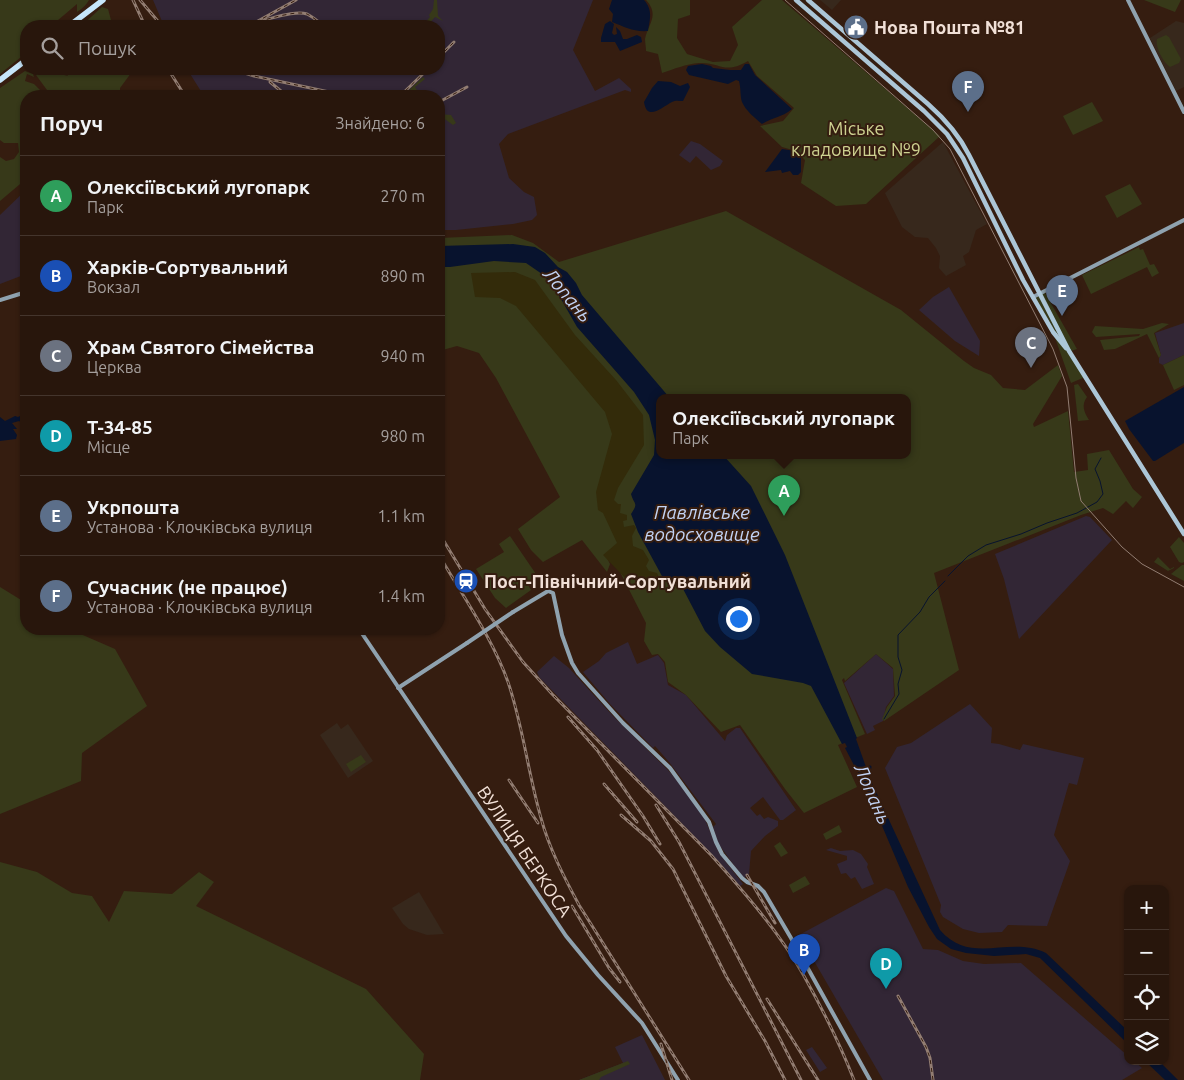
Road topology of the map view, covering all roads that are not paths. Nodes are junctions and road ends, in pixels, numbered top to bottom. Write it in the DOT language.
graph roads {
  1 [pos="103,0"];
  2 [pos="796,0"];
  3 [pos="808,0"];
  4 [pos="1128,0"];
  5 [pos="77,20"];
  6 [pos="20,65"];
  7 [pos="0,80"];
  8 [pos="1184,112"];
  9 [pos="1184,220"];
  10 [pos="20,294"];
  11 [pos="1039,294"];
  12 [pos="1033,297"];
  13 [pos="0,300"];
  14 [pos="1069,351"];
  15 [pos="1184,534"];
  16 [pos="363,635"];
  17 [pos="398,688"];
  18 [pos="678,1080"];
  19 [pos="870,1080"];
  1 -- 5 [label="highway"];
  2 -- 12 [label="main road"];
  3 -- 11 [label="main road"];
  4 -- 8 [label="street"];
  6 -- 7 [label="highway"];
  9 -- 11 [label="street"];
  10 -- 13 [label="street"];
  11 -- 12 [label="street"];
  11 -- 14 [label="main road"];
  12 -- 14 [label="main road"];
  14 -- 15 [label="main road"];
  16 -- 17 [label="street, ВУЛИЦЯ БЕРКОСА"];
  17 -- 18 [label="street, ВУЛИЦЯ БЕРКОСА"];
  17 -- 19 [label="street, bridge"];
}
